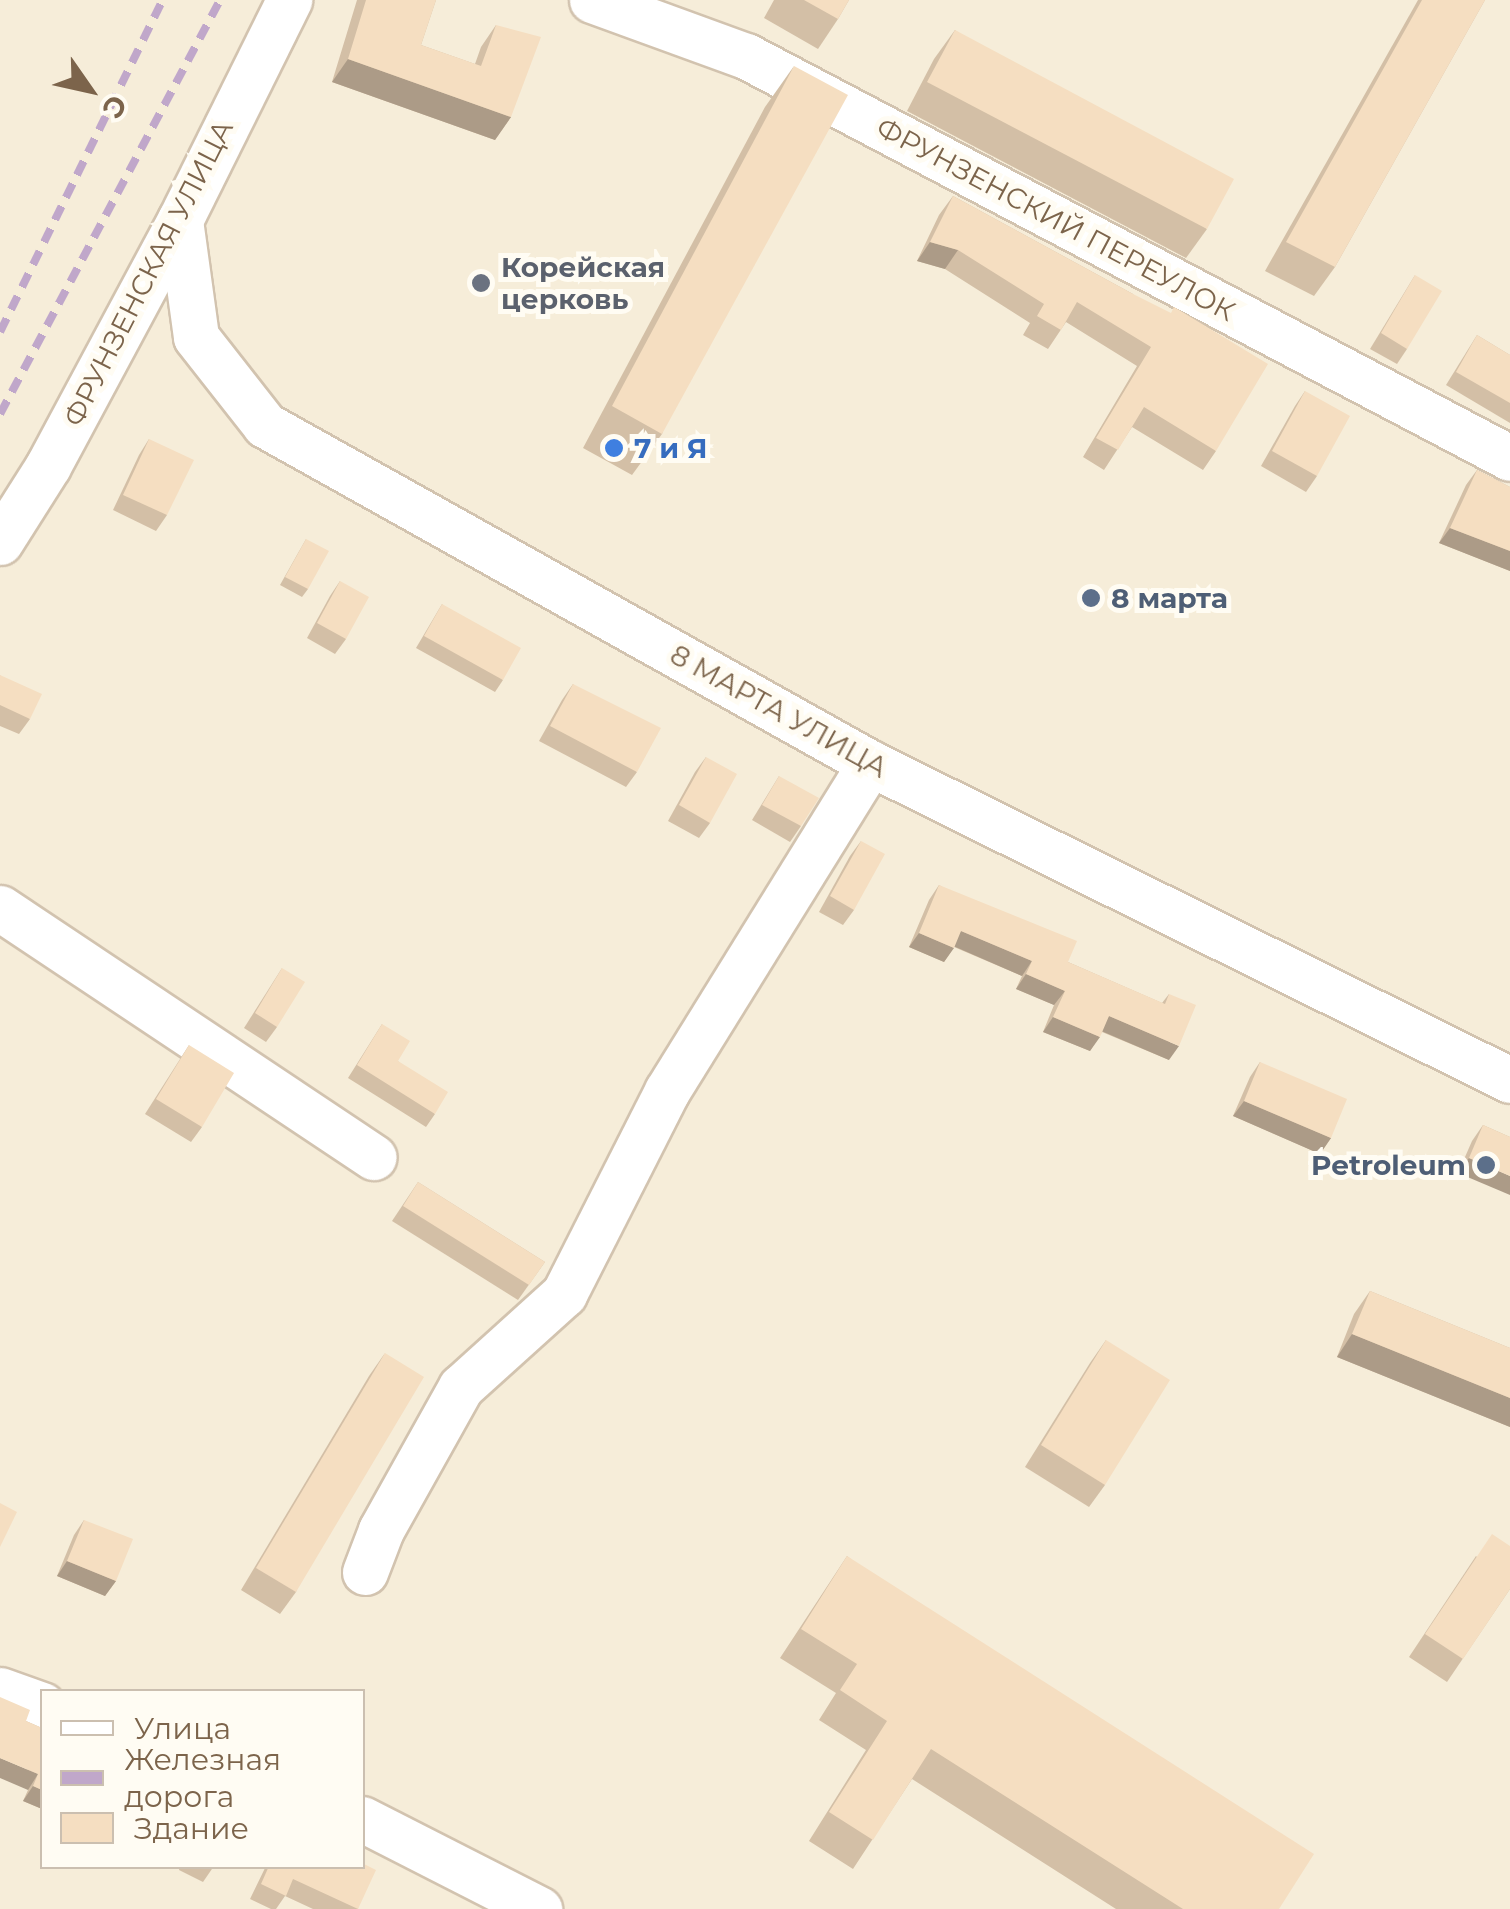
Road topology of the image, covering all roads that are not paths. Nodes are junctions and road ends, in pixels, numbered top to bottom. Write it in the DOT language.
graph roads {
  1 [pos="290,0"];
  2 [pos="592,0"];
  3 [pos="180,220"];
  4 [pos="1510,458"];
  5 [pos="0,542"];
  6 [pos="870,763"];
  7 [pos="0,908"];
  8 [pos="1510,1080"];
  9 [pos="374,1157"];
  10 [pos="365,1572"];
  11 [pos="0,1690"];
  12 [pos="40,1704"];
  13 [pos="365,1822"];
  14 [pos="539,1909"];
  1 -- 3 [label="street, ФРУНЗЕНСКАЯ УЛИЦА"];
  2 -- 4 [label="street, ФРУНЗЕНСКИЙ ПЕРЕУЛОК"];
  3 -- 5 [label="street, ФРУНЗЕНСКАЯ УЛИЦА"];
  3 -- 6 [label="street, 8 МАРТА УЛИЦА"];
  6 -- 8 [label="street, 8 МАРТА УЛИЦА"];
  6 -- 10 [label="street"];
  7 -- 9 [label="street"];
  11 -- 12 [label="street"];
  13 -- 14 [label="street"];
}
